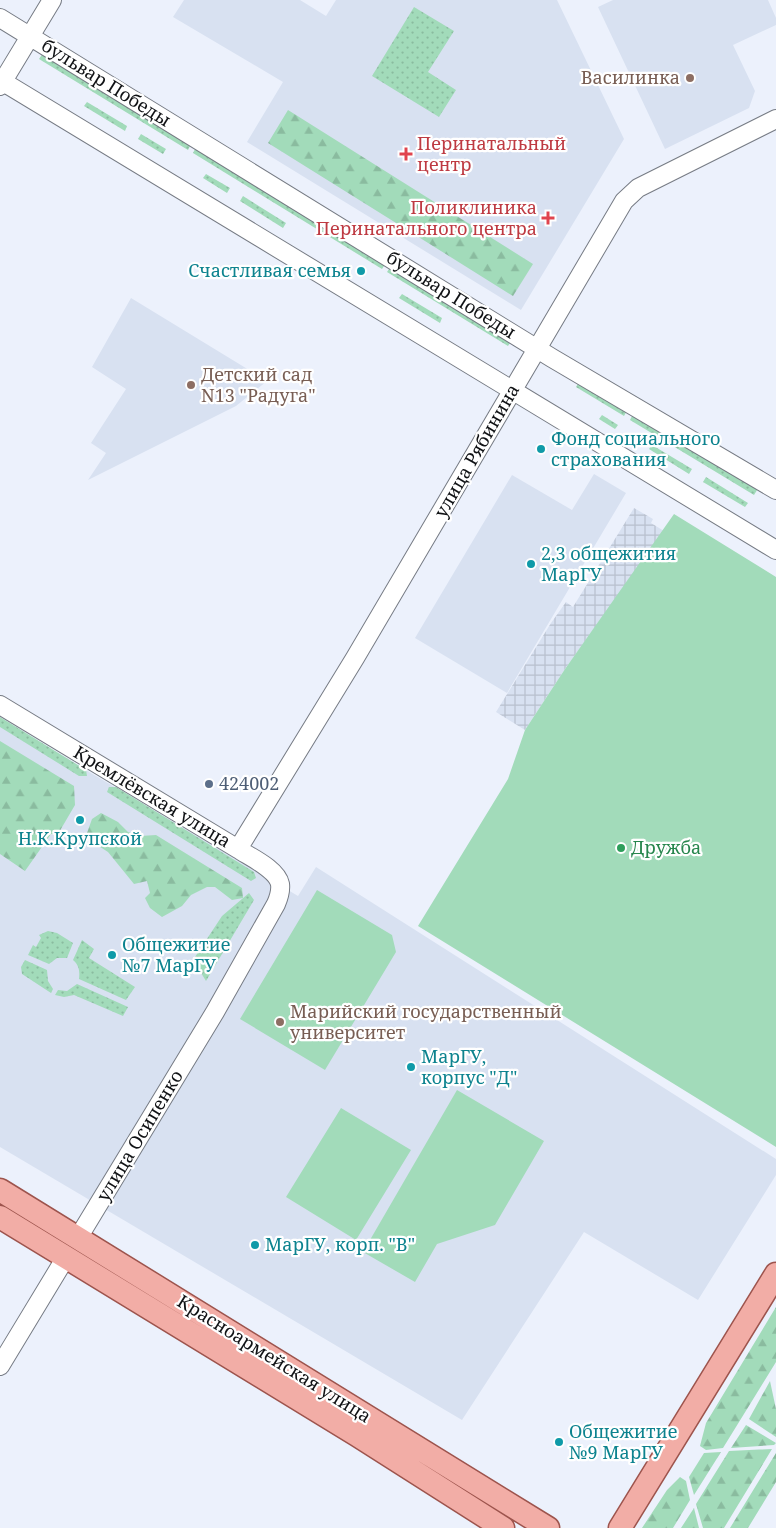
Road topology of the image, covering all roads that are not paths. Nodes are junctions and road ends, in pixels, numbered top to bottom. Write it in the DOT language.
graph roads {
  1 [pos="52,0"];
  2 [pos="0,18"];
  3 [pos="30,36"];
  4 [pos="1,82"];
  5 [pos="776,119"];
  6 [pos="536,348"];
  7 [pos="512,390"];
  8 [pos="776,490"];
  9 [pos="776,550"];
  10 [pos="0,705"];
  11 [pos="238,849"];
  12 [pos="276,904"];
  13 [pos="0,1190"];
  14 [pos="0,1217"];
  15 [pos="78,1238"];
  16 [pos="66,1257"];
  17 [pos="776,1274"];
  18 [pos="0,1366"];
  19 [pos="503,1528"];
  20 [pos="548,1528"];
  21 [pos="620,1528"];
  1 -- 3 [label="street"];
  2 -- 3 [label="street, бульвар Победы"];
  3 -- 4 [label="street"];
  3 -- 6 [label="street, бульвар Победы"];
  4 -- 7 [label="street"];
  5 -- 6 [label="street, улица Рябинина"];
  6 -- 7 [label="street, улица Рябинина"];
  6 -- 8 [label="street, бульвар Победы"];
  7 -- 9 [label="street"];
  7 -- 11 [label="street, улица Рябинина"];
  10 -- 11 [label="street, Кремлёвская улица"];
  11 -- 12 [label="street, Кремлёвская улица"];
  12 -- 15 [label="street, улица Осипенко"];
  13 -- 15 [label="main road, Красноармейская улица"];
  14 -- 16 [label="main road, Красноармейская улица"];
  15 -- 16 [label="main road, улица Осипенко"];
  15 -- 20 [label="main road, Красноармейская улица"];
  16 -- 18 [label="street, улица Осипенко"];
  16 -- 19 [label="main road, Красноармейская улица"];
  17 -- 21 [label="main road"];
}
